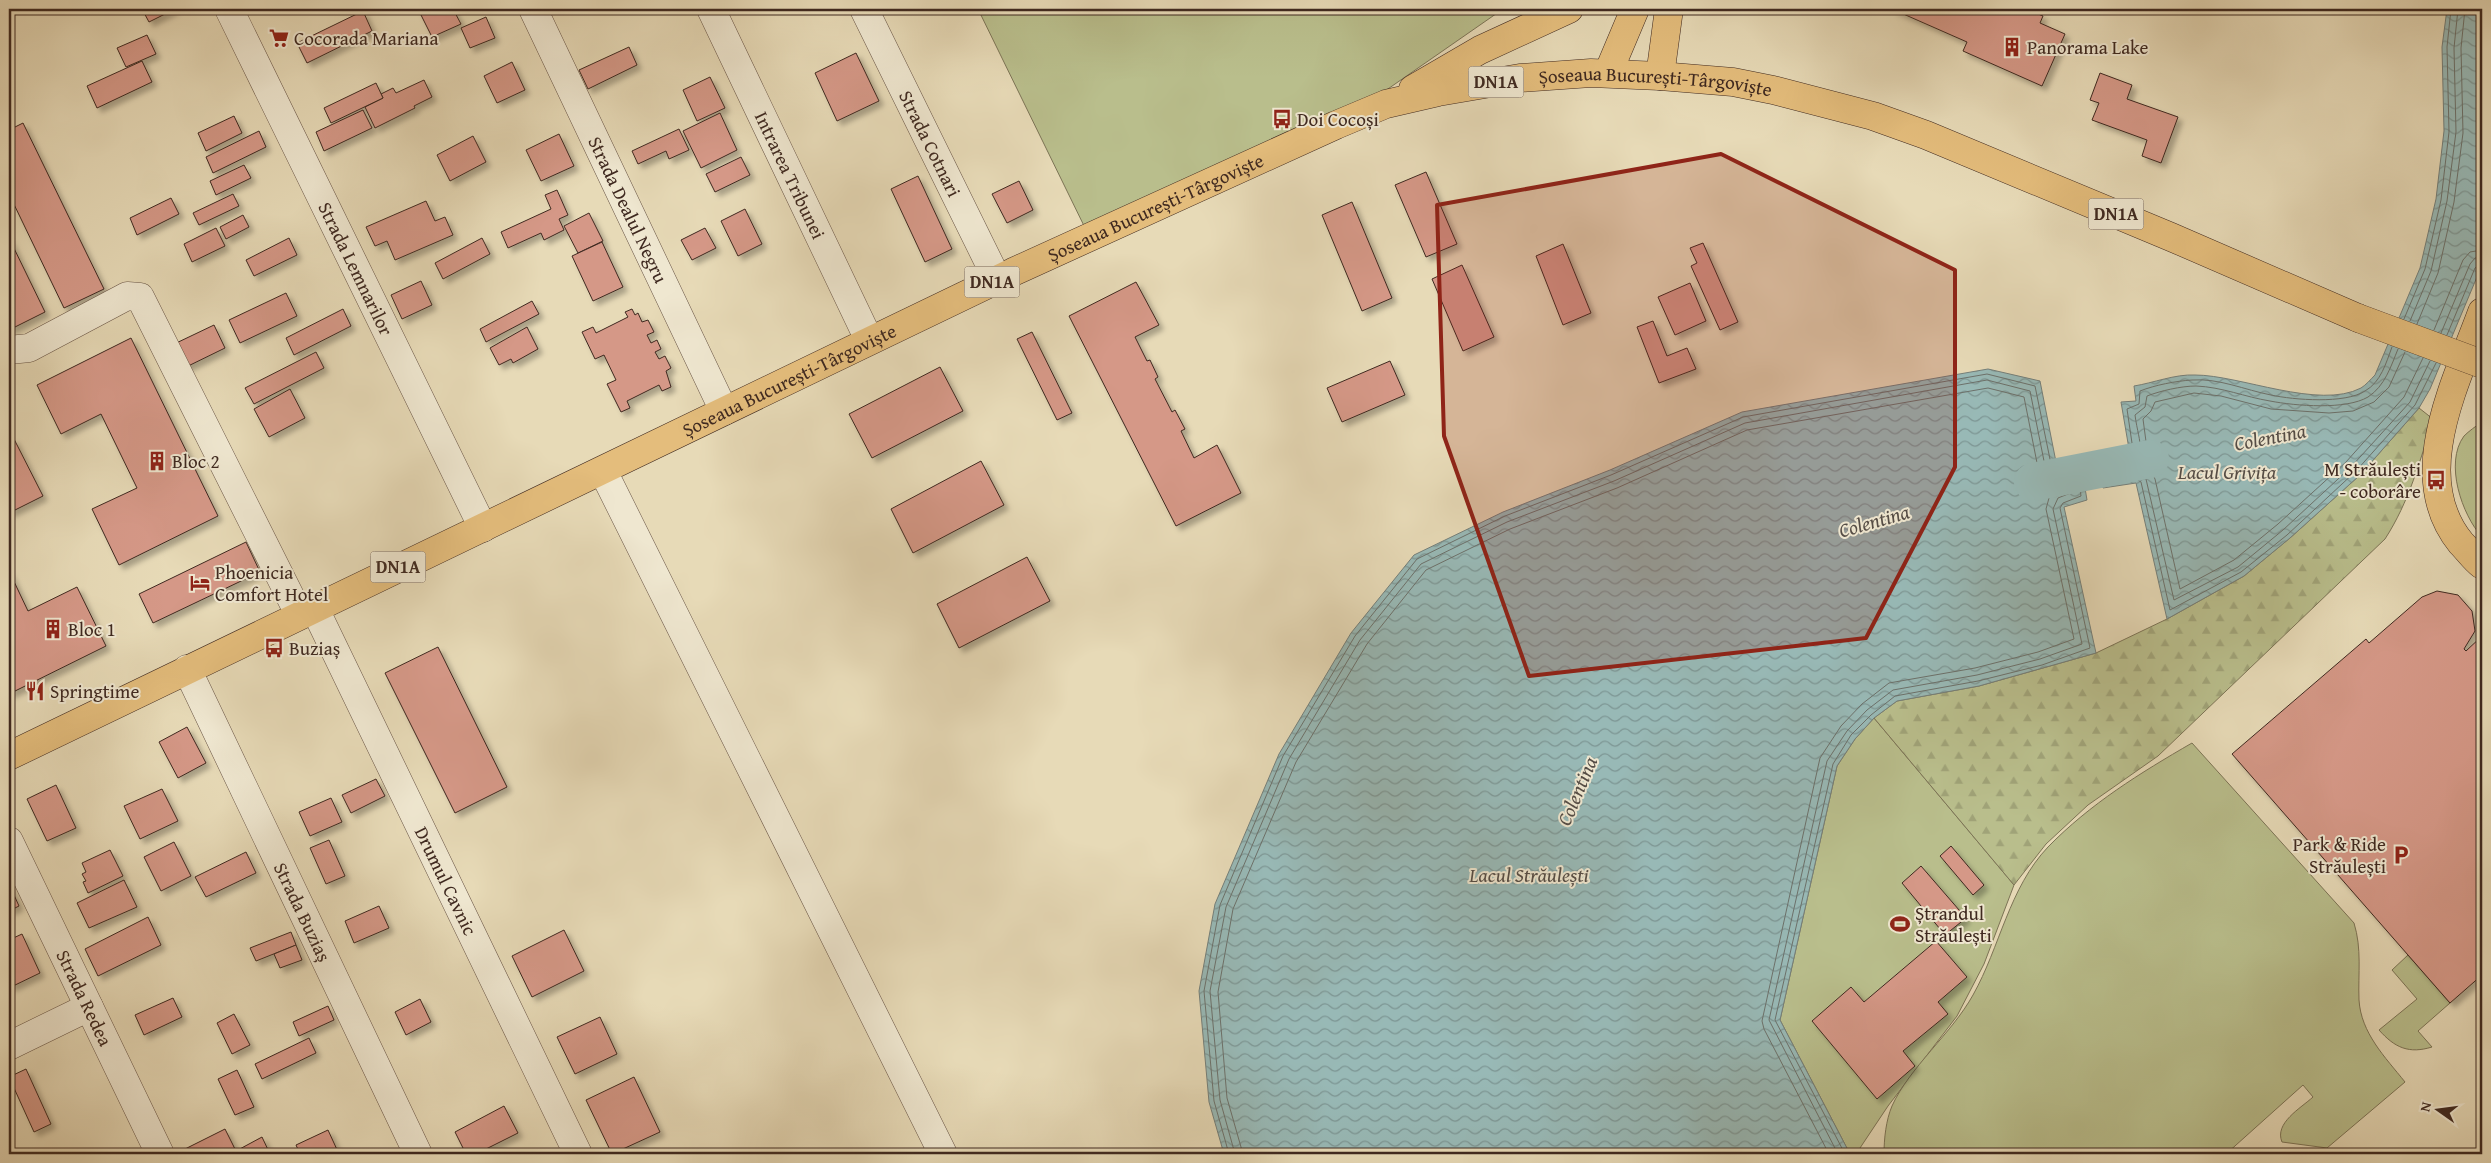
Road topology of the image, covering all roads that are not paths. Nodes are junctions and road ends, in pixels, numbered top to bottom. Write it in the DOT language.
graph roads {
  1 [pos="229,9"];
  2 [pos="533,9"];
  3 [pos="711,9"];
  4 [pos="864,9"];
  5 [pos="1569,9"];
  6 [pos="1635,9"];
  7 [pos="1669,9"];
  8 [pos="1608,73"];
  9 [pos="1660,76"];
  10 [pos="1386,104"];
  11 [pos="997,279"];
  12 [pos="2482,312"];
  13 [pos="869,340"];
  14 [pos="9,350"];
  15 [pos="2482,364"];
  16 [pos="724,411"];
  17 [pos="603,471"];
  18 [pos="483,528"];
  19 [pos="2482,565"];
  20 [pos="306,611"];
  21 [pos="187,669"];
  22 [pos="9,756"];
  23 [pos="9,841"];
  24 [pos="90,1007"];
  25 [pos="9,1046"];
  26 [pos="160,1154"];
  27 [pos="418,1154"];
  28 [pos="578,1154"];
  29 [pos="943,1154"];
  1 -- 18 [label="street, Strada Lemnarilor"];
  2 -- 16 [label="street, Strada Dealul Negru"];
  3 -- 13 [label="street, Intrarea Tribunei"];
  4 -- 11 [label="street, Strada Cotnari"];
  5 -- 10 [label="main road"];
  6 -- 8 [label="main road"];
  7 -- 9 [label="main road"];
  8 -- 9 [label="main road, Șoseaua București-Târgoviște / DN1A"];
  8 -- 10 [label="main road, Șoseaua București-Târgoviște / DN1A"];
  9 -- 15 [label="main road, Șoseaua București-Târgoviște / DN1A, bridge"];
  10 -- 11 [label="main road, Șoseaua București-Târgoviște / DN1A"];
  11 -- 13 [label="main road, Șoseaua București-Târgoviște / DN1A"];
  12 -- 19 [label="main road"];
  13 -- 16 [label="main road, Șoseaua București-Târgoviște / DN1A"];
  14 -- 20 [label="street, Drumul Cavnic"];
  16 -- 17 [label="main road, Șoseaua București-Târgoviște / DN1A"];
  17 -- 18 [label="main road, Șoseaua București-Târgoviște / DN1A"];
  17 -- 29 [label="street"];
  18 -- 20 [label="main road, Șoseaua București-Târgoviște / DN1A"];
  20 -- 21 [label="main road, Șoseaua București-Târgoviște / DN1A"];
  20 -- 28 [label="street, Drumul Cavnic"];
  21 -- 22 [label="main road, Șoseaua București-Târgoviște / DN1A"];
  21 -- 27 [label="street, Strada Buziaș"];
  23 -- 24 [label="street, Strada Redea"];
  24 -- 25 [label="street"];
  24 -- 26 [label="street, Strada Redea"];
}
